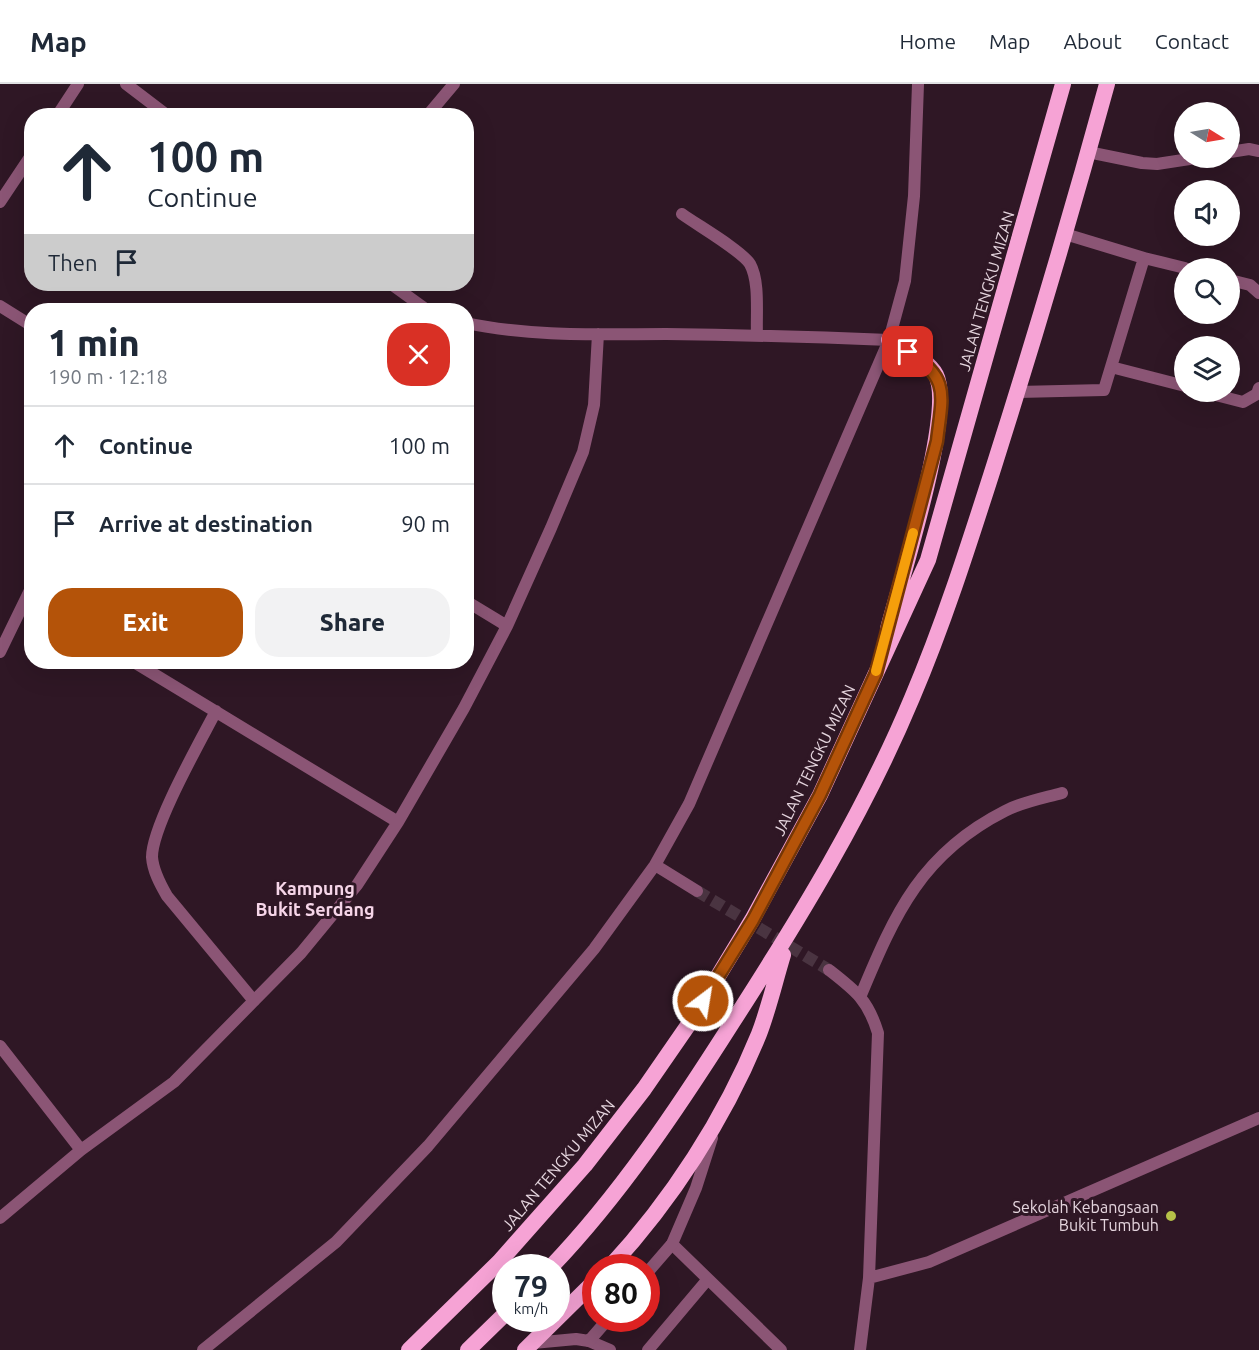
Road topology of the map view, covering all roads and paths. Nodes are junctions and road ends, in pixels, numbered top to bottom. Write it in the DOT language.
graph roads {
  1 [pos="78,84"];
  2 [pos="126,84"];
  3 [pos="454,84"];
  4 [pos="918,84"];
  5 [pos="1063,84"];
  6 [pos="1107,84"];
  7 [pos="62,108"];
  8 [pos="158,108"];
  9 [pos="434,108"];
  10 [pos="1240,150"];
  11 [pos="1259,151"];
  12 [pos="1088,152"];
  13 [pos="1174,161"];
  14 [pos="24,166"];
  15 [pos="0,202"];
  16 [pos="682,214"];
  17 [pos="1065,234"];
  18 [pos="1144,258"];
  19 [pos="1174,265"];
  20 [pos="1240,282"];
  21 [pos="401,291"];
  22 [pos="1259,293"];
  23 [pos="418,303"];
  24 [pos="0,306"];
  25 [pos="24,321"];
  26 [pos="474,325"];
  27 [pos="598,334"];
  28 [pos="758,335"];
  29 [pos="889,340"];
  30 [pos="1111,367"];
  31 [pos="1174,383"];
  32 [pos="1259,388"];
  33 [pos="1018,392"];
  34 [pos="1240,401"];
  35 [pos="24,606"];
  36 [pos="474,606"];
  37 [pos="507,626"];
  38 [pos="0,652"];
  39 [pos="146,669"];
  40 [pos="876,673"];
  41 [pos="216,711"];
  42 [pos="1062,793"];
  43 [pos="398,822"];
  44 [pos="655,865"];
  45 [pos="697,891"];
  46 [pos="790,933"];
  47 [pos="829,970"];
  48 [pos="861,995"];
  49 [pos="254,1001"];
  50 [pos="0,1046"];
  51 [pos="1259,1118"];
  52 [pos="717,1122"];
  53 [pos="81,1150"];
  54 [pos="0,1218"];
  55 [pos="672,1244"];
  56 [pos="562,1254"];
  57 [pos="620,1254"];
  58 [pos="660,1258"];
  59 [pos="869,1278"];
  60 [pos="708,1279"];
  61 [pos="582,1295"];
  62 [pos="492,1327"];
  63 [pos="597,1332"];
  64 [pos="590,1341"];
  65 [pos="529,1346"];
  66 [pos="203,1350"];
  67 [pos="409,1350"];
  68 [pos="468,1350"];
  69 [pos="610,1350"];
  70 [pos="648,1350"];
  71 [pos="781,1350"];
  72 [pos="860,1350"];
  1 -- 7 [label="street"];
  2 -- 8 [label="street"];
  3 -- 9 [label="street"];
  4 -- 29 [label="street"];
  5 -- 40 [label="highway, JALAN TENGKU MIZAN"];
  6 -- 12 [label="highway"];
  10 -- 11 [label="street"];
  12 -- 13 [label="street"];
  12 -- 17 [label="highway"];
  14 -- 15 [label="street"];
  16 -- 28 [label="street"];
  17 -- 18 [label="street"];
  17 -- 33 [label="highway"];
  18 -- 19 [label="street"];
  18 -- 30 [label="street"];
  20 -- 22 [label="street"];
  21 -- 23 [label="street"];
  24 -- 25 [label="street"];
  26 -- 27 [label="street"];
  27 -- 28 [label="street"];
  27 -- 37 [label="street"];
  28 -- 29 [label="street"];
  29 -- 40 [label="highway"];
  29 -- 44 [label="street"];
  30 -- 31 [label="street"];
  30 -- 33 [label="street"];
  32 -- 34 [label="street"];
  33 -- 46 [label="highway"];
  35 -- 38 [label="street"];
  36 -- 37 [label="street"];
  37 -- 43 [label="street"];
  39 -- 41 [label="street"];
  40 -- 67 [label="highway, JALAN TENGKU MIZAN"];
  41 -- 43 [label="street"];
  41 -- 49 [label="street"];
  42 -- 48 [label="street"];
  43 -- 49 [label="street"];
  44 -- 45 [label="street"];
  44 -- 66 [label="street"];
  46 -- 52 [label="highway"];
  46 -- 56 [label="highway"];
  47 -- 48 [label="street"];
  48 -- 59 [label="street"];
  49 -- 53 [label="street"];
  50 -- 53 [label="street"];
  51 -- 59 [label="street"];
  52 -- 55 [label="street"];
  52 -- 57 [label="highway"];
  53 -- 54 [label="street"];
  55 -- 58 [label="street"];
  55 -- 60 [label="street"];
  59 -- 72 [label="street"];
  60 -- 70 [label="street"];
  60 -- 71 [label="street"];
  61 -- 65 [label="highway"];
  62 -- 68 [label="highway"];
  63 -- 64 [label="street"];
  64 -- 65 [label="street"];
  64 -- 69 [label="street"];
}
